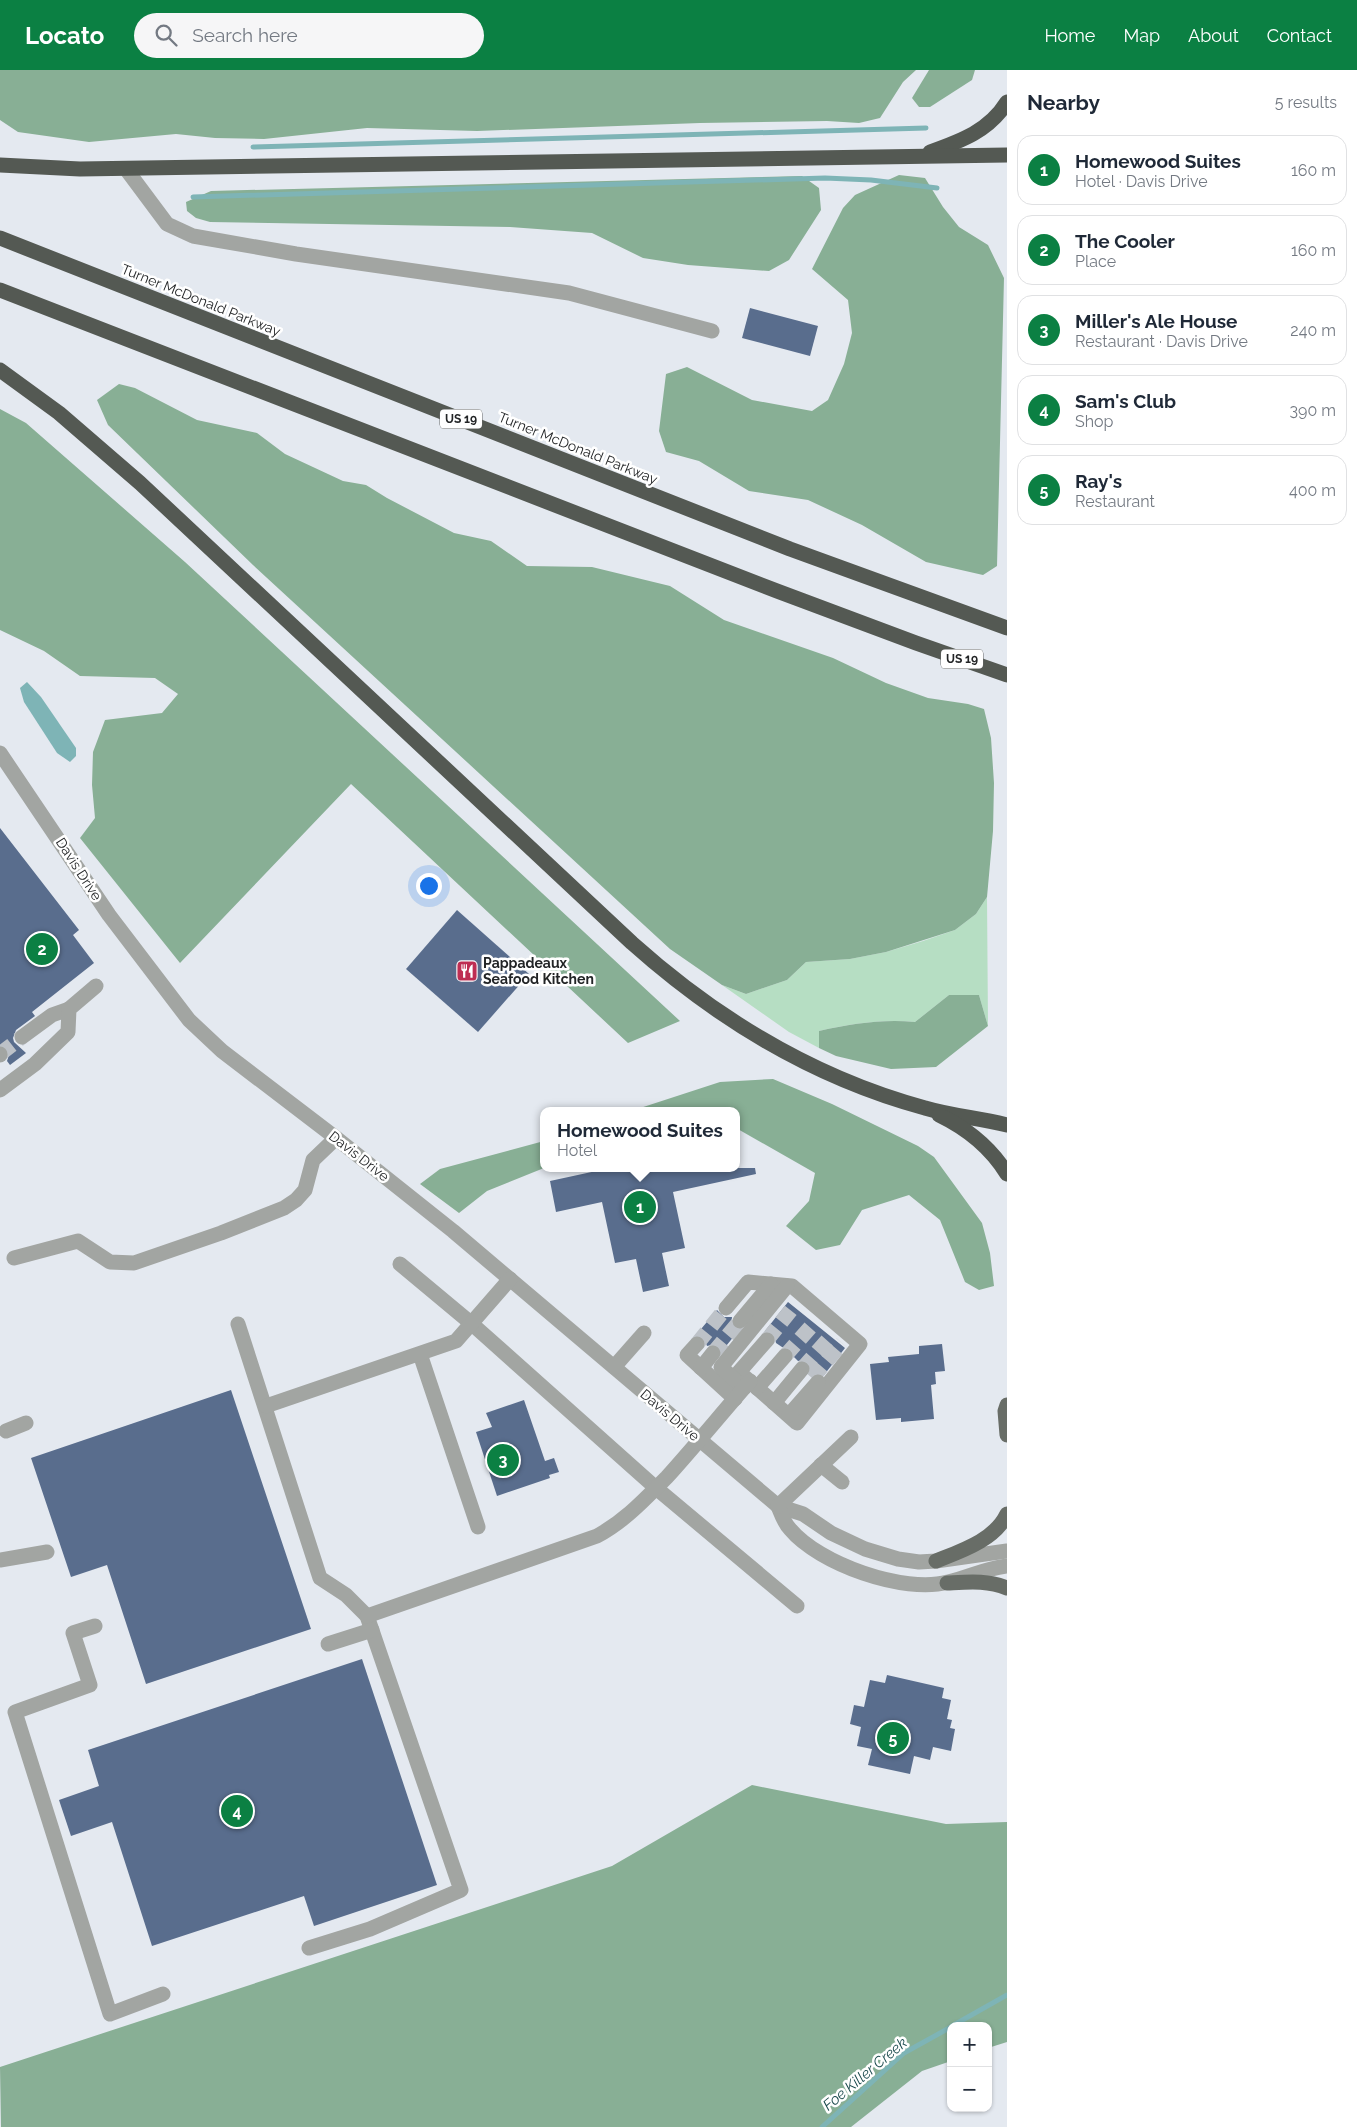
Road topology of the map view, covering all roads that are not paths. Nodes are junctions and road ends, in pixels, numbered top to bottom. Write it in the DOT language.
graph roads {
  1 [pos="1007,102"];
  2 [pos="1007,155"];
  3 [pos="920,156"];
  4 [pos="0,165"];
  5 [pos="126,168"];
  6 [pos="0,238"];
  7 [pos="0,290"];
  8 [pos="712,331"];
  9 [pos="0,370"];
  10 [pos="1007,628"];
  11 [pos="1007,675"];
  12 [pos="0,753"];
  13 [pos="96,986"];
  14 [pos="69,1008"];
  15 [pos="22,1037"];
  16 [pos="0,1090"];
  17 [pos="926,1109"];
  18 [pos="1007,1125"];
  19 [pos="336,1138"];
  20 [pos="1007,1174"];
  21 [pos="14,1258"];
  22 [pos="400,1264"];
  23 [pos="510,1279"];
  24 [pos="771,1284"];
  25 [pos="787,1286"];
  26 [pos="726,1308"];
  27 [pos="740,1321"];
  28 [pos="238,1324"];
  29 [pos="472,1324"];
  30 [pos="644,1333"];
  31 [pos="770,1342"];
  32 [pos="697,1344"];
  33 [pos="420,1354"];
  34 [pos="785,1356"];
  35 [pos="717,1360"];
  36 [pos="614,1367"];
  37 [pos="701,1368"];
  38 [pos="811,1376"];
  39 [pos="745,1384"];
  40 [pos="1007,1405"];
  41 [pos="266,1406"];
  42 [pos="786,1413"];
  43 [pos="26,1424"];
  44 [pos="6,1431"];
  45 [pos="1007,1435"];
  46 [pos="851,1437"];
  47 [pos="700,1440"];
  48 [pos="821,1465"];
  49 [pos="842,1482"];
  50 [pos="656,1488"];
  51 [pos="778,1506"];
  52 [pos="1007,1514"];
  53 [pos="478,1527"];
  54 [pos="865,1549"];
  55 [pos="1007,1551"];
  56 [pos="47,1552"];
  57 [pos="0,1560"];
  58 [pos="936,1561"];
  59 [pos="1007,1566"];
  60 [pos="860,1572"];
  61 [pos="947,1583"];
  62 [pos="1007,1588"];
  63 [pos="797,1606"];
  64 [pos="369,1623"];
  65 [pos="95,1626"];
  66 [pos="328,1644"];
  67 [pos="309,1948"];
  68 [pos="163,1994"];
  1 -- 3 [label="highway"];
  2 -- 3 [label="highway"];
  3 -- 5 [label="highway"];
  4 -- 5 [label="highway"];
  5 -- 8 [label="street"];
  6 -- 10 [label="highway, Turner McDonald Parkway / US 19"];
  7 -- 11 [label="highway, US 19"];
  9 -- 17 [label="highway"];
  12 -- 19 [label="street, Davis Drive"];
  13 -- 14 [label="street"];
  14 -- 15 [label="street"];
  14 -- 16 [label="street"];
  17 -- 18 [label="highway"];
  17 -- 20 [label="highway"];
  19 -- 21 [label="street"];
  19 -- 23 [label="street, Davis Drive"];
  22 -- 29 [label="street"];
  23 -- 29 [label="street"];
  23 -- 36 [label="street, Davis Drive"];
  24 -- 25 [label="street"];
  24 -- 26 [label="street"];
  24 -- 27 [label="street"];
  25 -- 35 [label="street"];
  25 -- 42 [label="street"];
  28 -- 41 [label="street"];
  29 -- 33 [label="street"];
  29 -- 50 [label="street"];
  30 -- 36 [label="street"];
  31 -- 39 [label="street"];
  32 -- 37 [label="street"];
  33 -- 41 [label="street"];
  33 -- 53 [label="street"];
  34 -- 39 [label="street"];
  35 -- 37 [label="street"];
  35 -- 39 [label="street"];
  36 -- 47 [label="street, Davis Drive"];
  37 -- 39 [label="street"];
  38 -- 42 [label="street"];
  39 -- 42 [label="street"];
  39 -- 47 [label="street"];
  40 -- 45 [label="main road"];
  41 -- 64 [label="street"];
  43 -- 44 [label="street"];
  46 -- 48 [label="street"];
  47 -- 50 [label="street"];
  47 -- 51 [label="street, Davis Drive"];
  48 -- 49 [label="street"];
  48 -- 51 [label="street"];
  50 -- 63 [label="street"];
  50 -- 64 [label="street"];
  51 -- 54 [label="street, Davis Drive"];
  51 -- 60 [label="street, Davis Drive"];
  52 -- 58 [label="main road"];
  54 -- 58 [label="street, Davis Drive"];
  54 -- 60 [label="street"];
  55 -- 58 [label="street, Davis Drive"];
  56 -- 57 [label="street"];
  59 -- 61 [label="street, Davis Drive"];
  60 -- 61 [label="street, Davis Drive"];
  61 -- 62 [label="main road"];
  64 -- 66 [label="street"];
  64 -- 67 [label="street"];
  65 -- 68 [label="street"];
}
